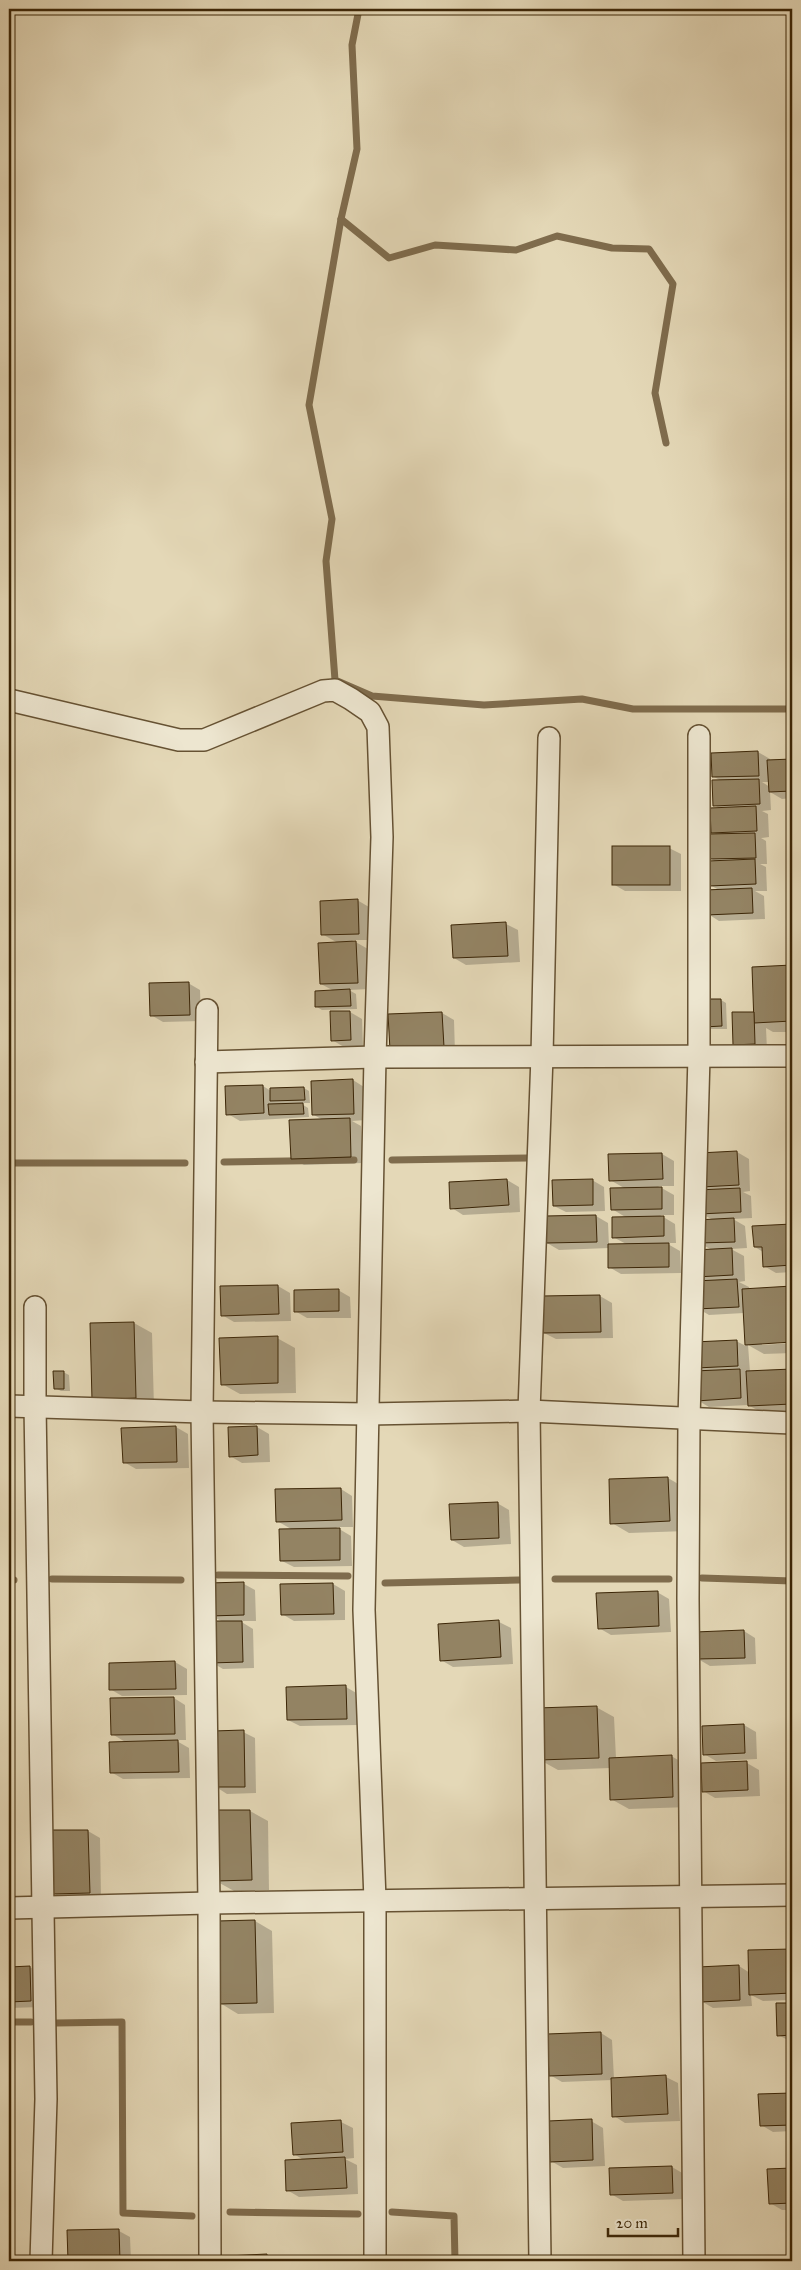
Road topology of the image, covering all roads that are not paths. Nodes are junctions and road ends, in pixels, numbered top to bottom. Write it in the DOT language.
graph roads {
  1 [pos="9,700"];
  2 [pos="698,736"];
  3 [pos="549,738"];
  4 [pos="206,1010"];
  5 [pos="542,1056"];
  6 [pos="699,1056"];
  7 [pos="792,1056"];
  8 [pos="375,1057"];
  9 [pos="206,1062"];
  10 [pos="35,1307"];
  11 [pos="9,1406"];
  12 [pos="35,1406"];
  13 [pos="529,1411"];
  14 [pos="202,1412"];
  15 [pos="369,1414"];
  16 [pos="689,1419"];
  17 [pos="792,1423"];
  18 [pos="792,1896"];
  19 [pos="692,1898"];
  20 [pos="534,1899"];
  21 [pos="375,1900"];
  22 [pos="209,1903"];
  23 [pos="9,1908"];
  24 [pos="44,1908"];
  25 [pos="41,2261"];
  26 [pos="210,2261"];
  27 [pos="375,2261"];
  28 [pos="540,2261"];
  29 [pos="694,2261"];
  1 -- 8 [label="street"];
  2 -- 6 [label="street"];
  3 -- 5 [label="street"];
  4 -- 9 [label="street"];
  5 -- 6 [label="street"];
  5 -- 8 [label="street"];
  5 -- 13 [label="street"];
  6 -- 7 [label="street"];
  6 -- 16 [label="street"];
  8 -- 9 [label="street"];
  8 -- 15 [label="street"];
  9 -- 14 [label="street"];
  10 -- 12 [label="street"];
  11 -- 12 [label="street"];
  12 -- 14 [label="street"];
  12 -- 24 [label="street"];
  13 -- 15 [label="street"];
  13 -- 16 [label="street"];
  13 -- 20 [label="street"];
  14 -- 15 [label="street"];
  14 -- 22 [label="street"];
  15 -- 21 [label="street"];
  16 -- 17 [label="street"];
  16 -- 19 [label="street"];
  18 -- 19 [label="street"];
  19 -- 20 [label="street"];
  19 -- 29 [label="street"];
  20 -- 21 [label="street"];
  20 -- 28 [label="street"];
  21 -- 22 [label="street"];
  21 -- 27 [label="street"];
  22 -- 24 [label="street"];
  22 -- 26 [label="street"];
  23 -- 24 [label="street"];
  24 -- 25 [label="street"];
}
